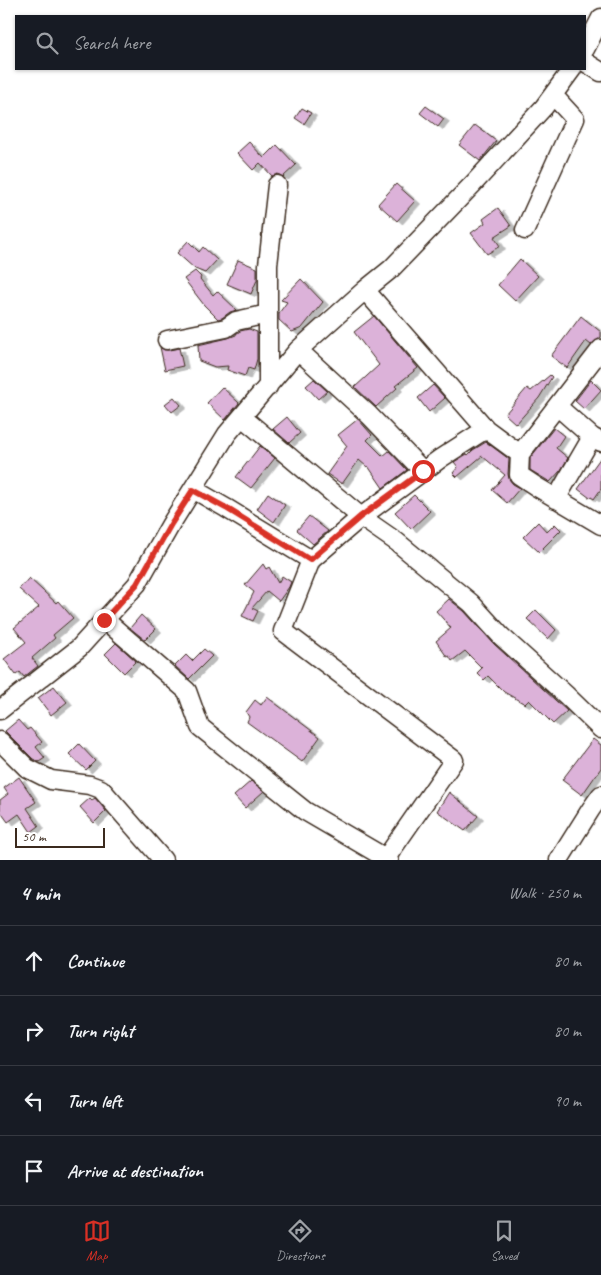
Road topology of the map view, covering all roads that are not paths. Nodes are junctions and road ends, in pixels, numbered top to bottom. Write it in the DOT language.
graph roads {
  1 [pos="601,18"];
  2 [pos="586,47"];
  3 [pos="601,49"];
  4 [pos="586,56"];
  5 [pos="586,63"];
  6 [pos="571,70"];
  7 [pos="601,72"];
  8 [pos="553,95"];
  9 [pos="277,185"];
  10 [pos="525,230"];
  11 [pos="365,290"];
  12 [pos="268,314"];
  13 [pos="167,340"];
  14 [pos="298,350"];
  15 [pos="600,354"];
  16 [pos="268,387"];
  17 [pos="557,406"];
  18 [pos="242,417"];
  19 [pos="486,429"];
  20 [pos="597,440"];
  21 [pos="520,454"];
  22 [pos="423,471"];
  23 [pos="193,490"];
  24 [pos="556,499"];
  25 [pos="360,517"];
  26 [pos="601,525"];
  27 [pos="310,560"];
  28 [pos="104,620"];
  29 [pos="0,710"];
  30 [pos="601,729"];
  31 [pos="0,741"];
  32 [pos="601,795"];
  33 [pos="387,859"];
  34 [pos="163,860"];
  35 [pos="559,860"];
  1 -- 2 [label="street"];
  3 -- 4 [label="street"];
  5 -- 7 [label="street"];
  6 -- 8 [label="street"];
  8 -- 10 [label="street"];
  8 -- 11 [label="street"];
  9 -- 12 [label="street"];
  11 -- 14 [label="street"];
  11 -- 19 [label="street"];
  12 -- 13 [label="street"];
  12 -- 16 [label="street"];
  14 -- 16 [label="street"];
  14 -- 22 [label="street"];
  15 -- 17 [label="street"];
  16 -- 18 [label="street"];
  17 -- 20 [label="street"];
  17 -- 21 [label="street"];
  18 -- 23 [label="street"];
  18 -- 25 [label="street"];
  19 -- 21 [label="street"];
  19 -- 22 [label="street"];
  20 -- 24 [label="street"];
  21 -- 24 [label="street"];
  22 -- 25 [label="street"];
  23 -- 27 [label="street"];
  23 -- 28 [label="street"];
  24 -- 26 [label="street"];
  25 -- 27 [label="street"];
  25 -- 30 [label="street"];
  27 -- 33 [label="street"];
  28 -- 29 [label="street"];
  28 -- 33 [label="street"];
  31 -- 34 [label="street"];
  32 -- 35 [label="street"];
}
